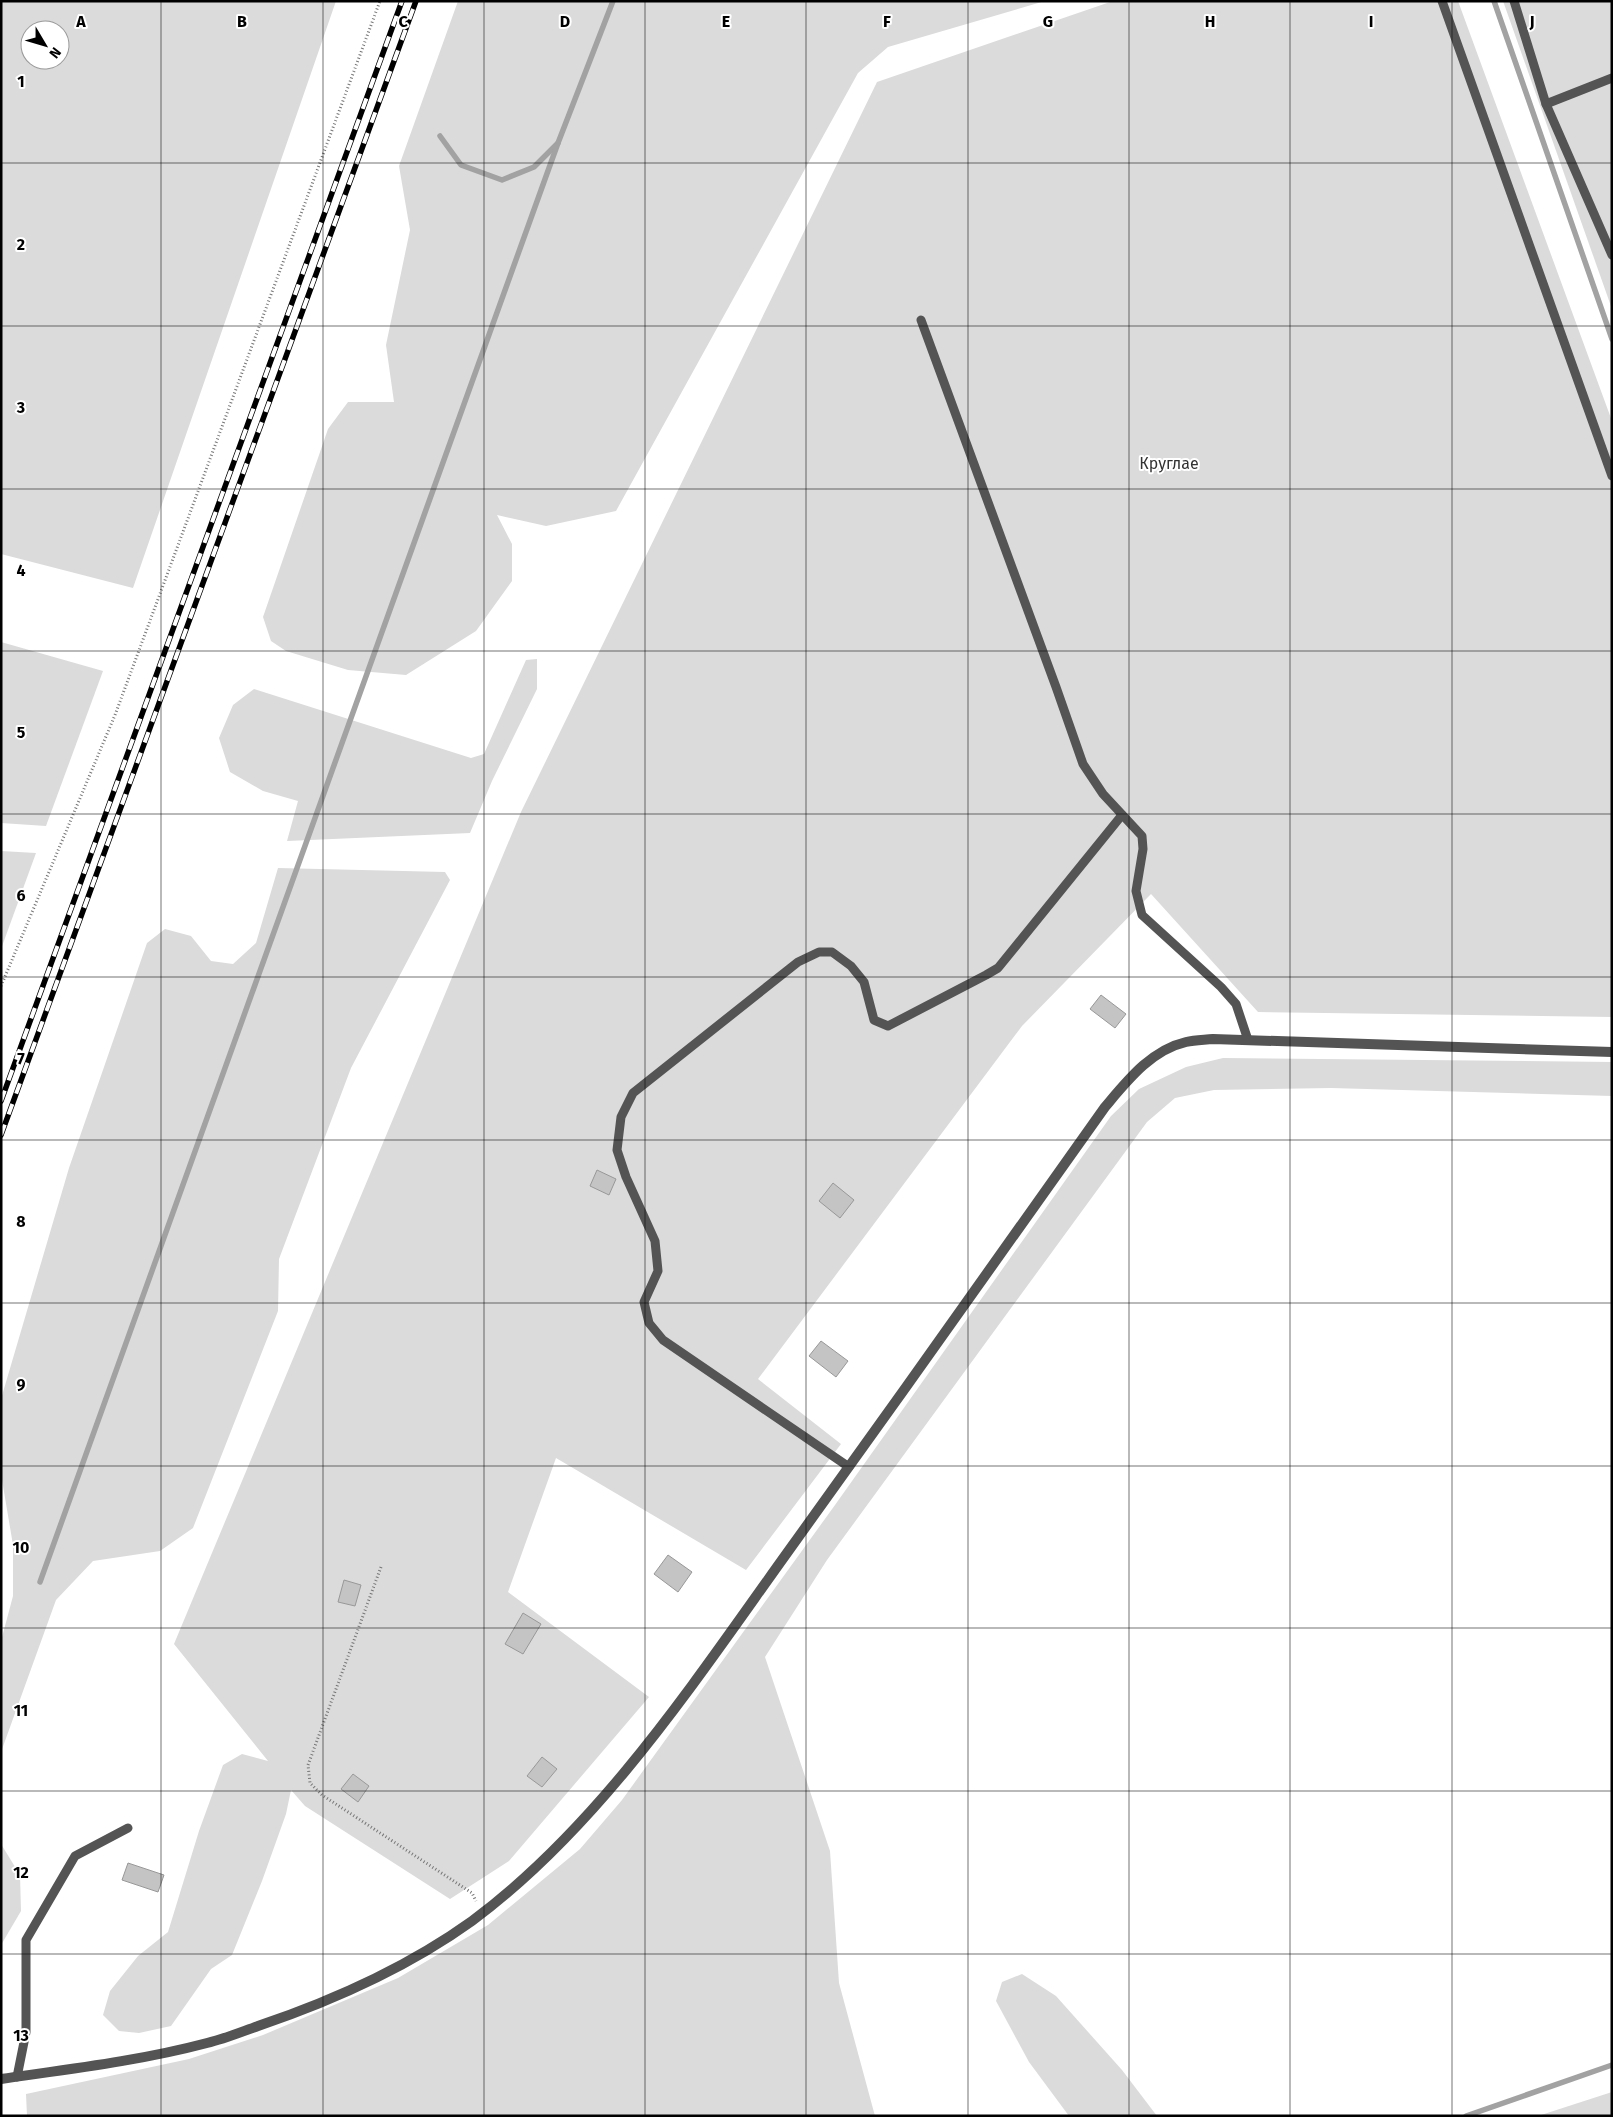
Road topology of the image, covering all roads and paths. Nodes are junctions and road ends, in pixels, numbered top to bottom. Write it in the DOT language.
graph roads {
  1 [pos="380,1"];
  2 [pos="1442,1"];
  3 [pos="1514,1"];
  4 [pos="1612,78"];
  5 [pos="1546,104"];
  6 [pos="1609,244"];
  7 [pos="1612,255"];
  8 [pos="921,320"];
  9 [pos="1612,476"];
  10 [pos="1122,815"];
  11 [pos="1,986"];
  12 [pos="1248,1040"];
  13 [pos="1612,1052"];
  14 [pos="849,1466"];
  15 [pos="381,1567"];
  16 [pos="128,1828"];
  17 [pos="482,1912"];
  18 [pos="17,2076"];
  19 [pos="1,2079"];
  1 -- 11 [label="path"];
  2 -- 9 [label="lane"];
  3 -- 5 [label="lane"];
  4 -- 5 [label="lane"];
  5 -- 6 [label="lane"];
  6 -- 7 [label="lane"];
  8 -- 10 [label="lane"];
  10 -- 12 [label="lane"];
  10 -- 14 [label="lane"];
  12 -- 13 [label="street"];
  12 -- 14 [label="street"];
  14 -- 17 [label="street"];
  15 -- 17 [label="path"];
  16 -- 18 [label="lane"];
  17 -- 18 [label="street"];
  18 -- 19 [label="street"];
}
